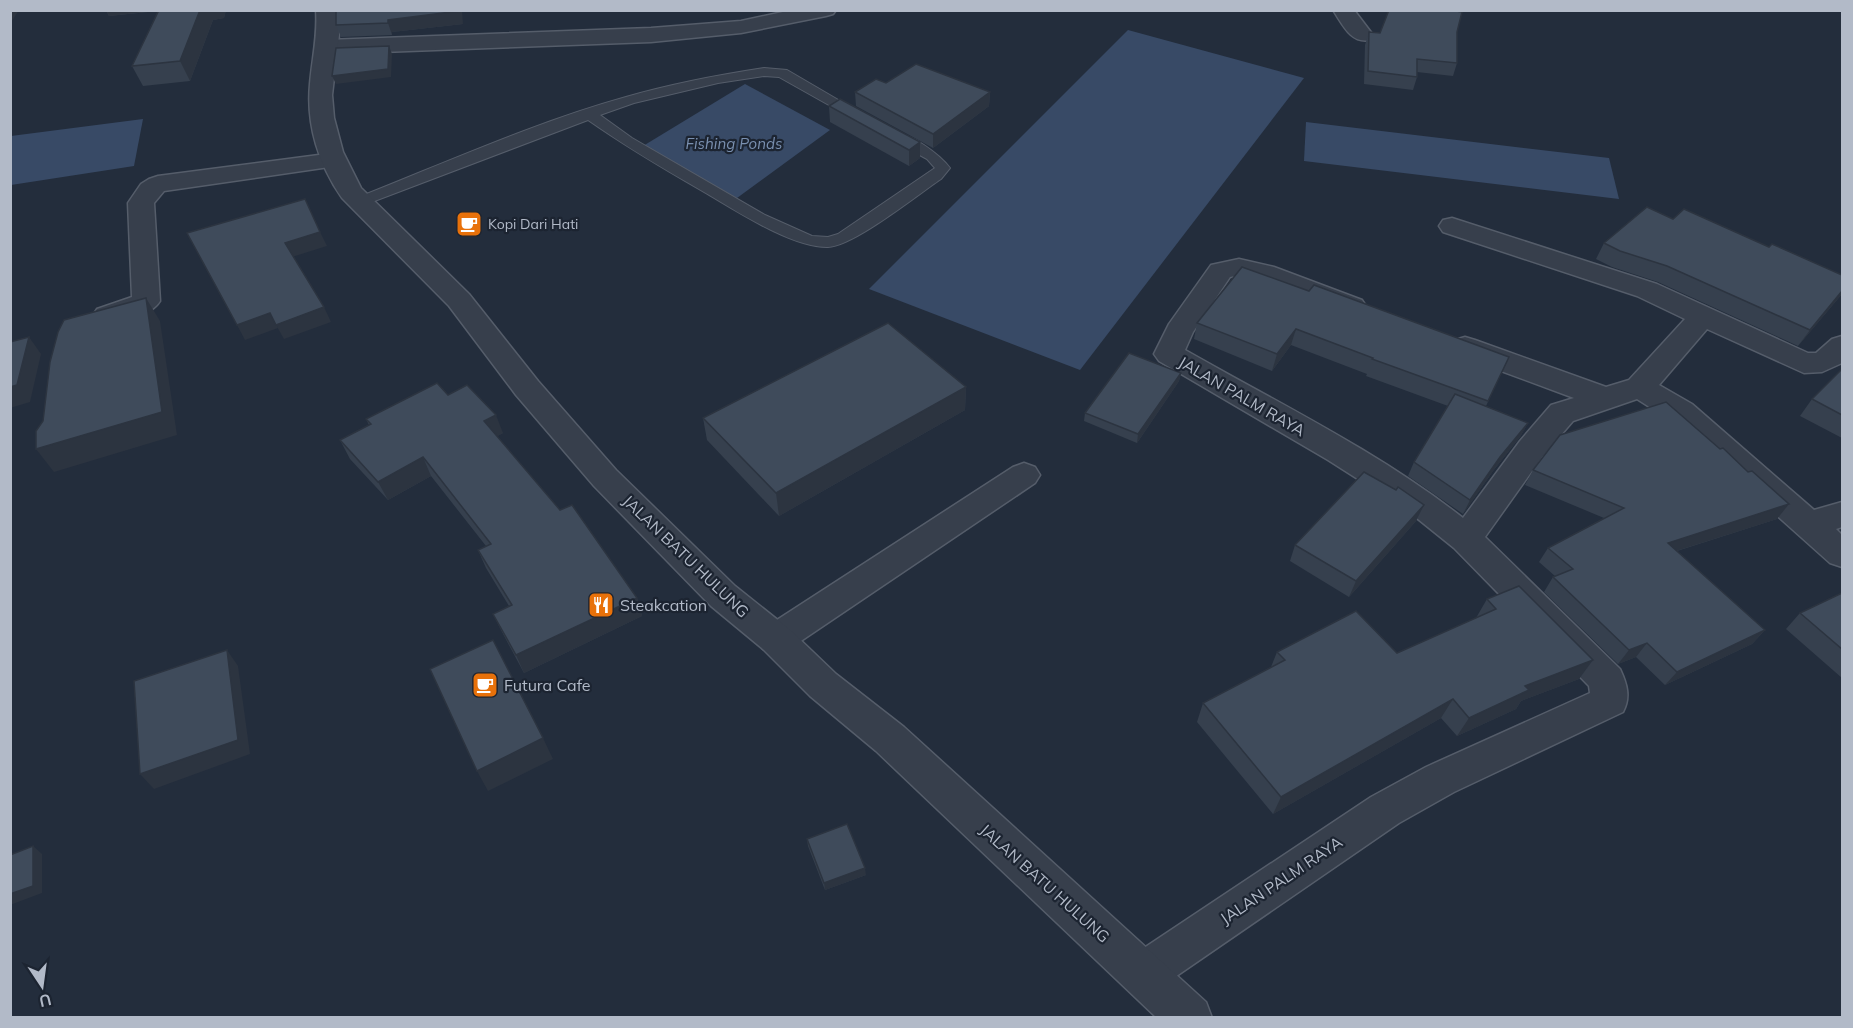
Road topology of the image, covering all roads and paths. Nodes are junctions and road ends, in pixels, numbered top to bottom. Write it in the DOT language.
graph roads {
  1 [pos="720,10"];
  2 [pos="826,10"];
  3 [pos="1343,10"];
  4 [pos="327,31"];
  5 [pos="1362,35"];
  6 [pos="589,114"];
  7 [pos="334,160"];
  8 [pos="359,202"];
  9 [pos="1452,226"];
  10 [pos="1374,314"];
  11 [pos="1703,316"];
  12 [pos="85,322"];
  13 [pos="1440,338"];
  14 [pos="1842,346"];
  15 [pos="1640,387"];
  16 [pos="1604,398"];
  17 [pos="1023,476"];
  18 [pos="1842,514"];
  19 [pos="1809,525"];
  20 [pos="1466,538"];
  21 [pos="1842,554"];
  22 [pos="776,639"];
  23 [pos="1144,973"];
  24 [pos="1190,1017"];
  1 -- 4 [label="street"];
  2 -- 4 [label="street"];
  3 -- 5 [label="street"];
  4 -- 7 [label="street, JALAN BATU HULUNG"];
  6 -- 6 [label="lane"];
  6 -- 8 [label="lane"];
  7 -- 8 [label="street, JALAN BATU HULUNG"];
  7 -- 12 [label="street"];
  8 -- 22 [label="street, JALAN BATU HULUNG"];
  9 -- 11 [label="street"];
  10 -- 20 [label="street, JALAN PALM RAYA"];
  11 -- 14 [label="street"];
  11 -- 15 [label="street"];
  13 -- 16 [label="street"];
  15 -- 16 [label="street"];
  15 -- 19 [label="street"];
  16 -- 20 [label="street"];
  17 -- 22 [label="street"];
  18 -- 19 [label="street"];
  19 -- 21 [label="street"];
  20 -- 23 [label="street, JALAN PALM RAYA"];
  22 -- 23 [label="street, JALAN BATU HULUNG"];
  23 -- 24 [label="street, JALAN BATU HULUNG"];
}
